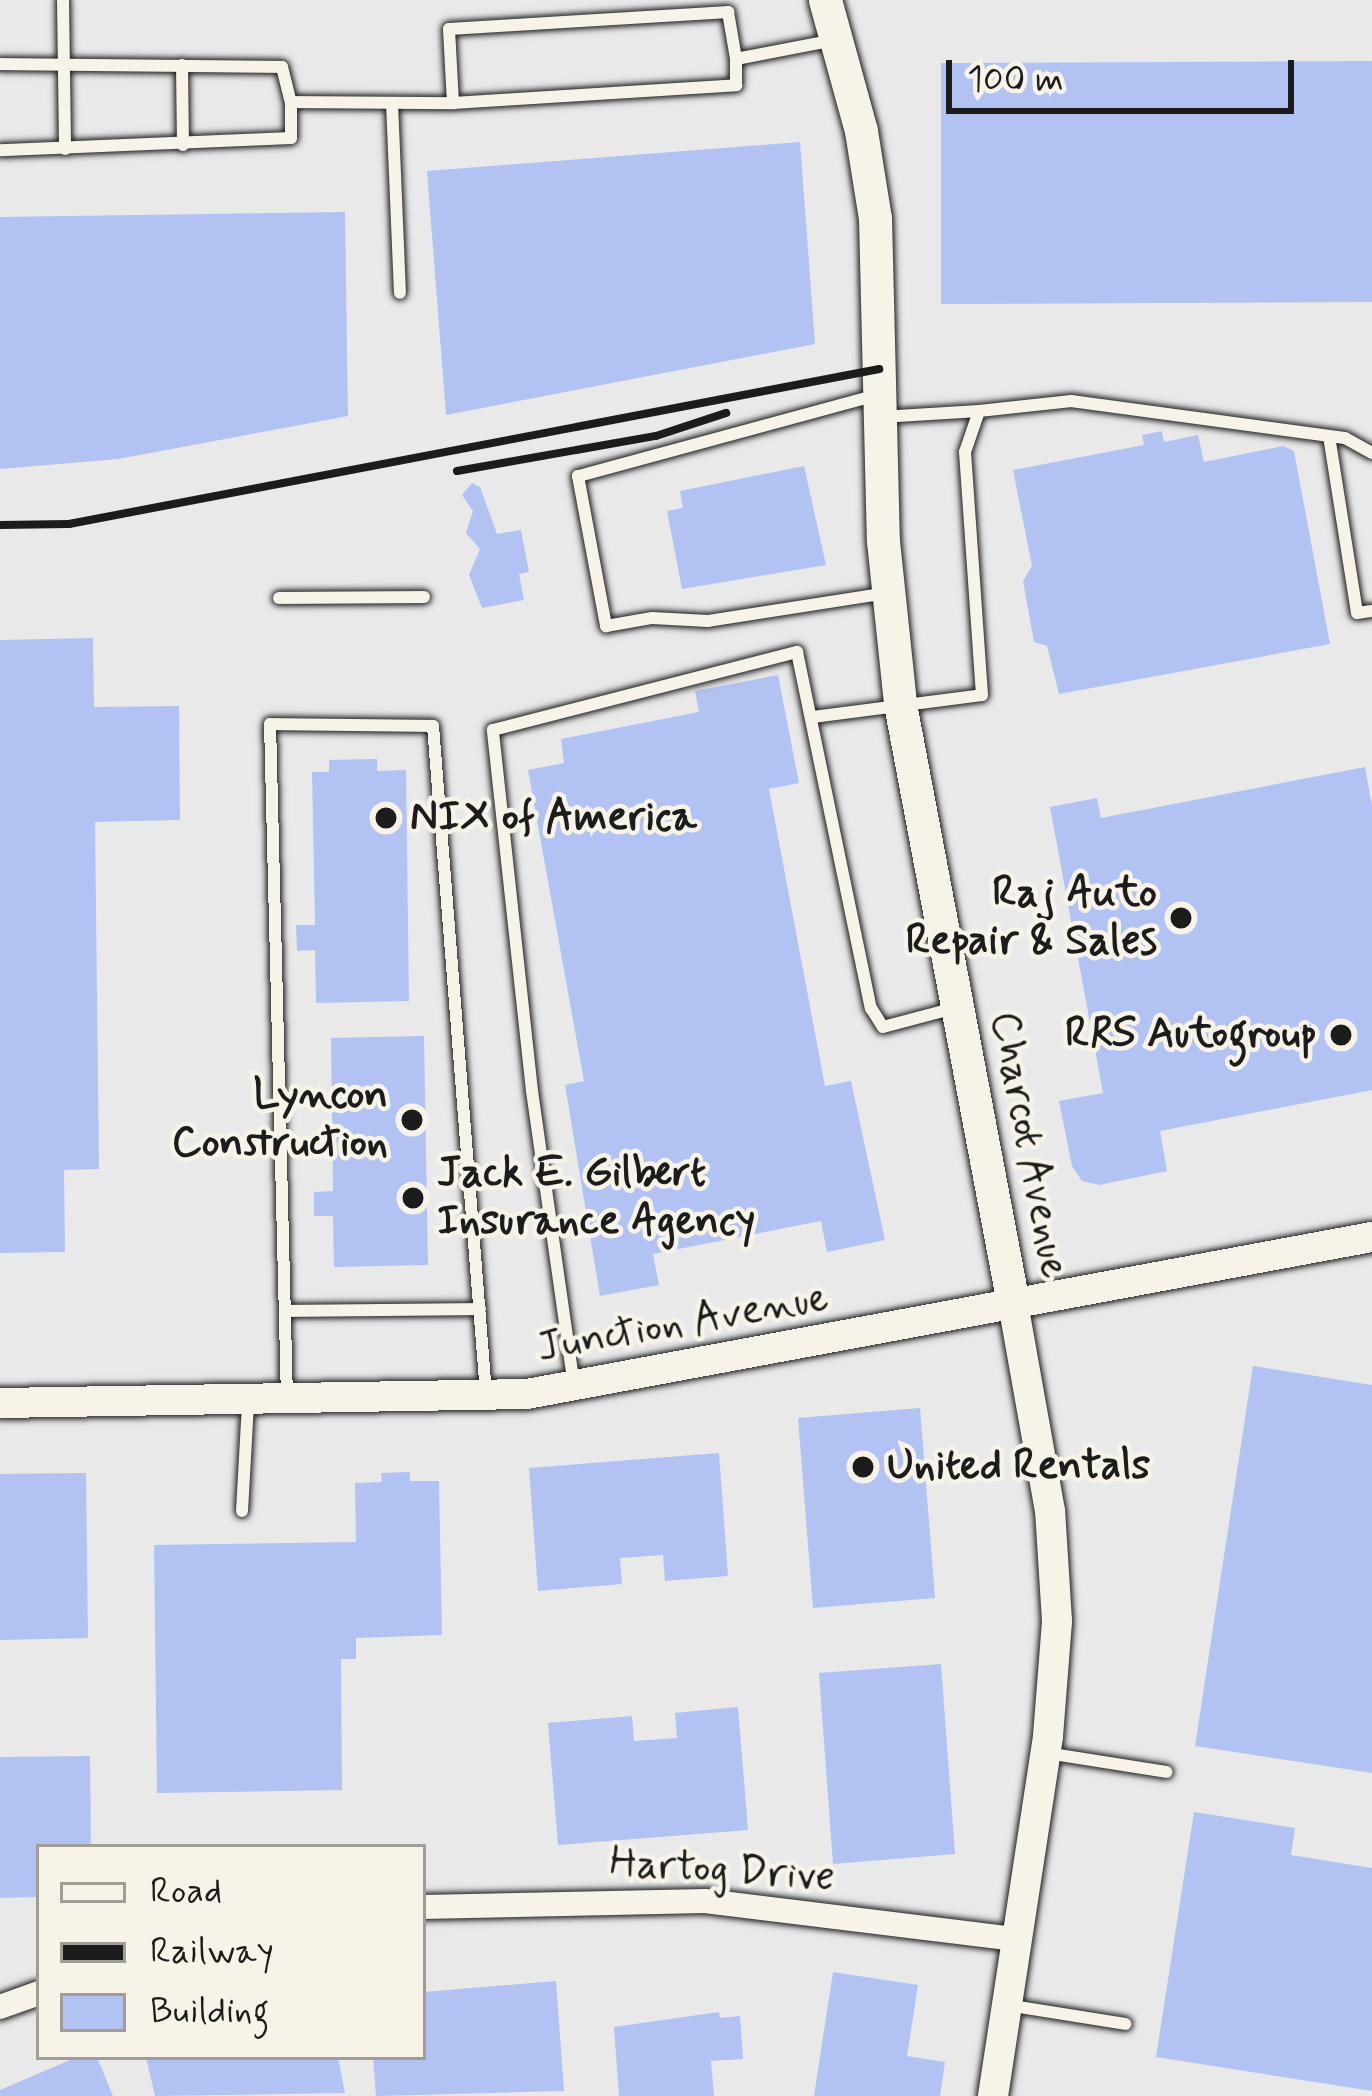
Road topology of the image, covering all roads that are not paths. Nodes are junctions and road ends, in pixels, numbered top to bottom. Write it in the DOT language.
graph roads {
  1 [pos="63,0"];
  2 [pos="825,0"];
  3 [pos="836,40"];
  4 [pos="736,59"];
  5 [pos="0,64"];
  6 [pos="64,64"];
  7 [pos="182,65"];
  8 [pos="291,102"];
  9 [pos="392,103"];
  10 [pos="453,104"];
  11 [pos="183,145"];
  12 [pos="65,149"];
  13 [pos="0,150"];
  14 [pos="400,293"];
  15 [pos="879,406"];
  16 [pos="979,411"];
  17 [pos="1329,436"];
  18 [pos="1372,453"];
  19 [pos="887,593"];
  20 [pos="279,598"];
  21 [pos="424,598"];
  22 [pos="1372,611"];
  23 [pos="900,704"];
  24 [pos="813,718"];
  25 [pos="955,1008"];
  26 [pos="1372,1237"];
  27 [pos="1013,1303"];
  28 [pos="480,1309"];
  29 [pos="286,1311"];
  30 [pos="574,1388"];
  31 [pos="487,1397"];
  32 [pos="286,1400"];
  33 [pos="248,1401"];
  34 [pos="0,1403"];
  35 [pos="242,1511"];
  36 [pos="1046,1753"];
  37 [pos="1167,1772"];
  38 [pos="426,1907"];
  39 [pos="1014,1940"];
  40 [pos="36,1994"];
  41 [pos="1005,2005"];
  42 [pos="0,2007"];
  43 [pos="1125,2024"];
  44 [pos="993,2096"];
  1 -- 6 [label="lane"];
  2 -- 3 [label="main road, Charcot Avenue"];
  3 -- 4 [label="lane"];
  3 -- 15 [label="main road, Charcot Avenue"];
  4 -- 10 [label="lane"];
  4 -- 10 [label="lane"];
  5 -- 6 [label="lane"];
  6 -- 7 [label="lane"];
  6 -- 12 [label="lane"];
  7 -- 8 [label="lane"];
  7 -- 11 [label="lane"];
  8 -- 9 [label="lane"];
  8 -- 11 [label="lane"];
  9 -- 10 [label="lane"];
  9 -- 14 [label="lane"];
  11 -- 12 [label="lane"];
  12 -- 13 [label="lane"];
  15 -- 16 [label="lane"];
  15 -- 19 [label="main road, Charcot Avenue"];
  15 -- 19 [label="lane"];
  16 -- 17 [label="lane"];
  16 -- 23 [label="lane"];
  17 -- 18 [label="lane"];
  17 -- 22 [label="lane"];
  19 -- 23 [label="main road, Charcot Avenue"];
  20 -- 21 [label="lane"];
  23 -- 24 [label="lane"];
  23 -- 25 [label="main road, Charcot Avenue"];
  24 -- 25 [label="lane"];
  24 -- 30 [label="lane"];
  25 -- 27 [label="main road, Charcot Avenue"];
  26 -- 27 [label="street, Junction Avenue"];
  27 -- 30 [label="street, Junction Avenue"];
  27 -- 36 [label="street, Charcot Avenue"];
  28 -- 29 [label="lane"];
  28 -- 29 [label="lane"];
  28 -- 31 [label="lane"];
  29 -- 32 [label="lane"];
  30 -- 31 [label="street, Junction Avenue"];
  31 -- 32 [label="street, Junction Avenue"];
  32 -- 33 [label="street, Junction Avenue"];
  33 -- 34 [label="street, Junction Avenue"];
  33 -- 35 [label="lane"];
  36 -- 37 [label="lane"];
  36 -- 39 [label="street, Charcot Avenue"];
  38 -- 39 [label="street, Hartog Drive"];
  39 -- 41 [label="street, Charcot Avenue"];
  40 -- 42 [label="street"];
  41 -- 43 [label="lane"];
  41 -- 44 [label="street, Charcot Avenue"];
}
